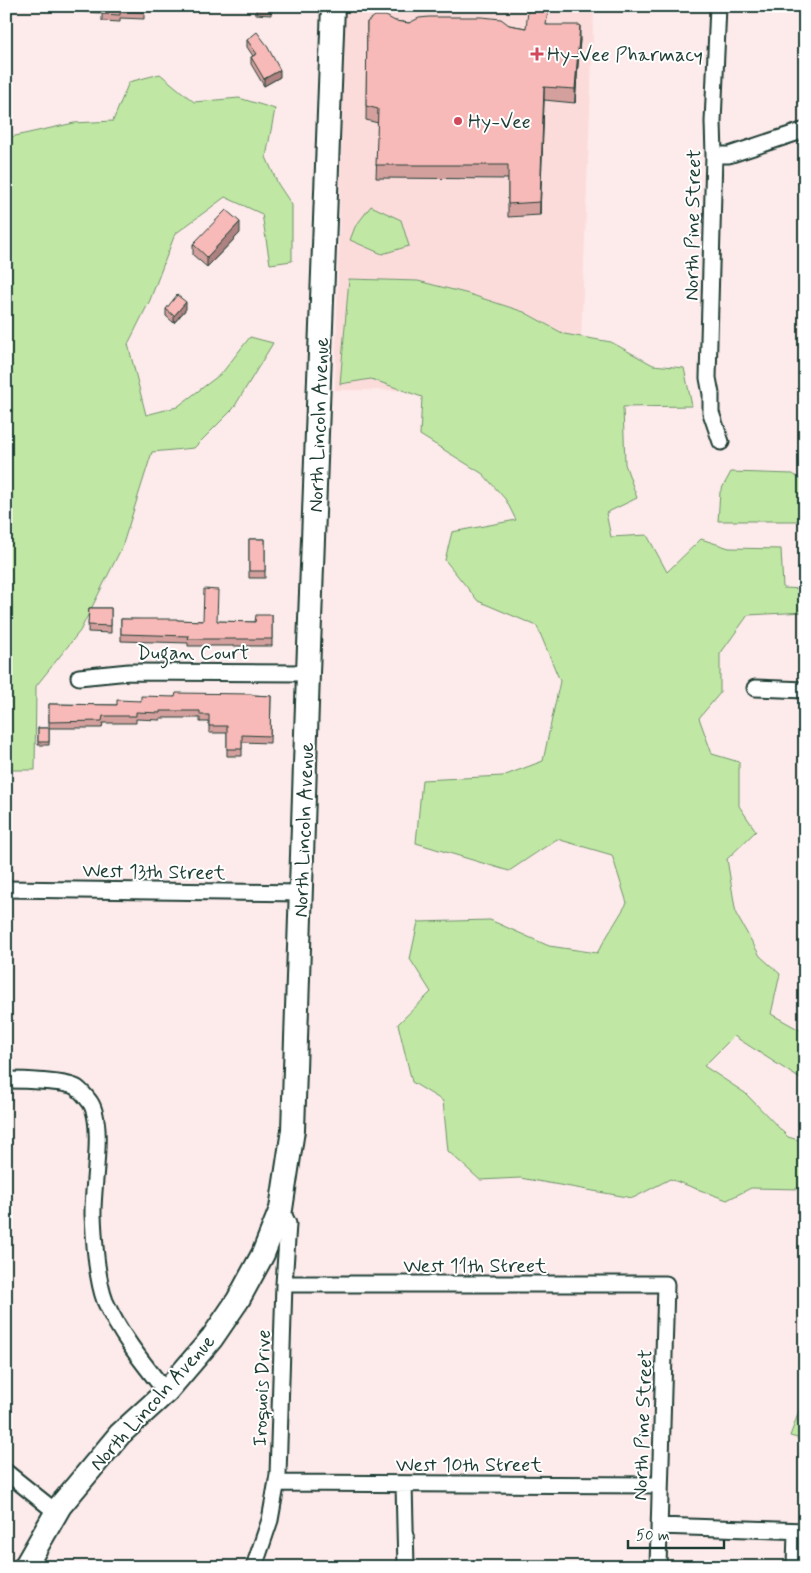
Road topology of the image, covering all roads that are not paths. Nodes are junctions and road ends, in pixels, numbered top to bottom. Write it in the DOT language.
graph roads {
  1 [pos="333,6"];
  2 [pos="718,6"];
  3 [pos="805,130"];
  4 [pos="714,155"];
  5 [pos="721,442"];
  6 [pos="308,673"];
  7 [pos="78,676"];
  8 [pos="755,688"];
  9 [pos="805,690"];
  10 [pos="6,889"];
  11 [pos="301,893"];
  12 [pos="6,1080"];
  13 [pos="281,1209"];
  14 [pos="284,1284"];
  15 [pos="666,1284"];
  16 [pos="166,1392"];
  17 [pos="6,1472"];
  18 [pos="277,1483"];
  19 [pos="404,1484"];
  20 [pos="660,1485"];
  21 [pos="56,1512"];
  22 [pos="659,1526"];
  23 [pos="800,1531"];
  24 [pos="25,1567"];
  25 [pos="254,1567"];
  26 [pos="406,1567"];
  27 [pos="658,1567"];
  28 [pos="795,1567"];
  1 -- 6 [label="street, North Lincoln Avenue"];
  2 -- 4 [label="street, North Pine Street"];
  3 -- 4 [label="street"];
  4 -- 5 [label="street, North Pine Street"];
  6 -- 7 [label="street, Dugan Court"];
  6 -- 11 [label="street, North Lincoln Avenue"];
  8 -- 9 [label="street"];
  10 -- 11 [label="street, West 13th Street"];
  11 -- 13 [label="street, North Lincoln Avenue"];
  12 -- 16 [label="street"];
  13 -- 14 [label="street, Iroquois Drive"];
  13 -- 16 [label="street, North Lincoln Avenue"];
  14 -- 15 [label="street, West 11th Street"];
  14 -- 18 [label="street, Iroquois Drive"];
  15 -- 20 [label="street, North Pine Street"];
  16 -- 21 [label="street, North Lincoln Avenue"];
  17 -- 21 [label="street"];
  18 -- 19 [label="street, West 10th Street"];
  18 -- 25 [label="street, Iroquois Drive"];
  19 -- 20 [label="street, West 10th Street"];
  19 -- 26 [label="street"];
  20 -- 22 [label="street, North Pine Street"];
  21 -- 24 [label="street, North Lincoln Avenue"];
  22 -- 23 [label="street"];
  22 -- 27 [label="street, North Pine Street"];
  23 -- 28 [label="street"];
}
